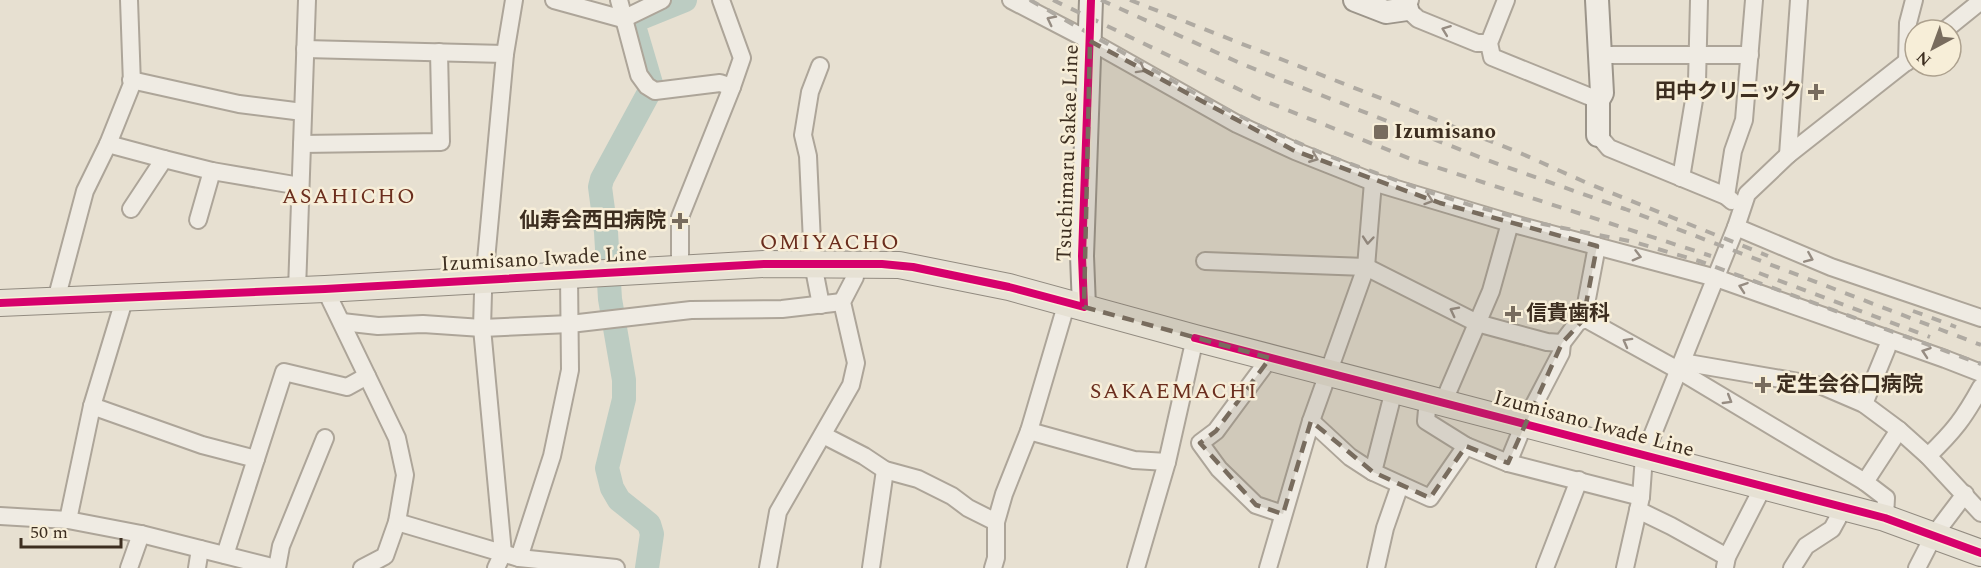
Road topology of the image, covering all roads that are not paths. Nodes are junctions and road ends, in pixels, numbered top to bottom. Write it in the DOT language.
graph roads {
  1 [pos="129,0"];
  2 [pos="307,0"];
  3 [pos="514,0"];
  4 [pos="554,0"];
  5 [pos="619,0"];
  6 [pos="662,0"];
  7 [pos="720,0"];
  8 [pos="1011,0"];
  9 [pos="1091,0"];
  10 [pos="1355,0"];
  11 [pos="1506,0"];
  12 [pos="1597,0"];
  13 [pos="1699,0"];
  14 [pos="1754,0"];
  15 [pos="1799,0"];
  16 [pos="1914,0"];
  17 [pos="1981,2"];
  18 [pos="1408,4"];
  19 [pos="1909,18"];
  20 [pos="1960,18"];
  21 [pos="622,19"];
  22 [pos="1090,41"];
  23 [pos="1489,43"];
  24 [pos="305,49"];
  25 [pos="439,52"];
  26 [pos="505,54"];
  27 [pos="1600,55"];
  28 [pos="1750,55"];
  29 [pos="1699,56"];
  30 [pos="1903,65"];
  31 [pos="820,66"];
  32 [pos="131,80"];
  33 [pos="732,87"];
  34 [pos="1598,100"];
  35 [pos="303,112"];
  36 [pos="1598,135"];
  37 [pos="108,144"];
  38 [pos="302,144"];
  39 [pos="1788,155"];
  40 [pos="164,159"];
  41 [pos="212,171"];
  42 [pos="1681,178"];
  43 [pos="1373,182"];
  44 [pos="300,186"];
  45 [pos="1726,196"];
  46 [pos="130,209"];
  47 [pos="1742,209"];
  48 [pos="198,220"];
  49 [pos="1510,223"];
  50 [pos="1736,227"];
  51 [pos="1598,246"];
  52 [pos="1205,261"];
  53 [pos="813,264"];
  54 [pos="853,264"];
  55 [pos="1366,267"];
  56 [pos="684,269"];
  57 [pos="569,276"];
  58 [pos="1716,278"];
  59 [pos="483,281"];
  60 [pos="325,289"];
  61 [pos="297,290"];
  62 [pos="125,297"];
  63 [pos="56,300"];
  64 [pos="842,302"];
  65 [pos="0,303"];
  66 [pos="1076,304"];
  67 [pos="821,305"];
  68 [pos="1981,318"];
  69 [pos="1583,320"];
  70 [pos="342,322"];
  71 [pos="1477,323"];
  72 [pos="570,324"];
  73 [pos="482,328"];
  74 [pos="1195,338"];
  75 [pos="1562,343"];
  76 [pos="1887,348"];
  77 [pos="1270,358"];
  78 [pos="1680,366"];
  79 [pos="1328,372"];
  80 [pos="1981,373"];
  81 [pos="367,376"];
  82 [pos="1981,387"];
  83 [pos="1394,390"];
  84 [pos="1435,401"];
  85 [pos="1864,404"];
  86 [pos="92,406"];
  87 [pos="1311,421"];
  88 [pos="1524,424"];
  89 [pos="1899,430"];
  90 [pos="1029,431"];
  91 [pos="823,435"];
  92 [pos="325,438"];
  93 [pos="1466,446"];
  94 [pos="1644,456"];
  95 [pos="1928,456"];
  96 [pos="256,459"];
  97 [pos="1167,462"];
  98 [pos="1508,463"];
  99 [pos="885,470"];
  100 [pos="1373,472"];
  101 [pos="1580,480"];
  102 [pos="1865,482"];
  103 [pos="1400,485"];
  104 [pos="1762,487"];
  105 [pos="1965,494"];
  106 [pos="1639,504"];
  107 [pos="1844,507"];
  108 [pos="1981,513"];
  109 [pos="1283,514"];
  110 [pos="0,516"];
  111 [pos="1885,518"];
  112 [pos="68,520"];
  113 [pos="397,522"];
  114 [pos="996,522"];
  115 [pos="141,534"];
  116 [pos="1934,535"];
  117 [pos="200,549"];
  118 [pos="1981,553"];
  119 [pos="225,555"];
  120 [pos="506,560"];
  121 [pos="385,562"];
  122 [pos="1726,562"];
  123 [pos="129,568"];
  124 [pos="197,568"];
  125 [pos="276,568"];
  126 [pos="362,568"];
  127 [pos="616,568"];
  128 [pos="768,568"];
  129 [pos="871,568"];
  130 [pos="993,568"];
  131 [pos="1136,568"];
  132 [pos="1268,568"];
  133 [pos="1376,568"];
  134 [pos="1545,568"];
  135 [pos="1625,568"];
  136 [pos="1792,568"];
  137 [pos="1917,568"];
  1 -- 32 [label="street"];
  2 -- 24 [label="street"];
  3 -- 26 [label="street"];
  4 -- 21 [label="street"];
  5 -- 21 [label="street"];
  6 -- 21 [label="street"];
  7 -- 33 [label="street"];
  22 -- 8 [label="street, one-way"];
  9 -- 22 [label="main road, Tsuchimaru Sakae Line"];
  10 -- 18 [label="main road"];
  11 -- 23 [label="street"];
  12 -- 27 [label="main road"];
  13 -- 29 [label="street"];
  14 -- 28 [label="street"];
  15 -- 39 [label="street"];
  16 -- 19 [label="street"];
  17 -- 20 [label="street"];
  23 -- 18 [label="street, one-way"];
  21 -- 33 [label="street"];
  22 -- 43 [label="street, one-way"];
  22 -- 66 [label="main road, Tsuchimaru Sakae Line"];
  23 -- 34 [label="street"];
  24 -- 25 [label="street"];
  24 -- 35 [label="street"];
  25 -- 26 [label="street"];
  25 -- 38 [label="street"];
  26 -- 59 [label="street"];
  27 -- 29 [label="street"];
  27 -- 34 [label="main road"];
  28 -- 29 [label="street"];
  28 -- 45 [label="street"];
  29 -- 42 [label="street"];
  30 -- 39 [label="street"];
  31 -- 53 [label="street"];
  32 -- 35 [label="street"];
  32 -- 37 [label="street"];
  33 -- 56 [label="street"];
  34 -- 36 [label="main road"];
  35 -- 38 [label="street"];
  36 -- 42 [label="street"];
  37 -- 40 [label="street"];
  37 -- 63 [label="street"];
  38 -- 44 [label="street"];
  39 -- 47 [label="street"];
  40 -- 41 [label="street"];
  40 -- 46 [label="street"];
  41 -- 44 [label="street"];
  41 -- 48 [label="street"];
  42 -- 45 [label="street"];
  43 -- 49 [label="street, one-way"];
  43 -- 55 [label="street, one-way"];
  44 -- 61 [label="street"];
  45 -- 47 [label="street"];
  47 -- 50 [label="street"];
  49 -- 51 [label="street"];
  49 -- 71 [label="street"];
  50 -- 58 [label="street"];
  50 -- 68 [label="street, one-way"];
  51 -- 58 [label="street, one-way"];
  51 -- 69 [label="street"];
  52 -- 55 [label="street"];
  53 -- 54 [label="main road, Izumisano Iwade Line"];
  53 -- 56 [label="main road, Izumisano Iwade Line"];
  53 -- 67 [label="street"];
  54 -- 64 [label="street"];
  54 -- 66 [label="main road, Izumisano Iwade Line"];
  71 -- 55 [label="street, one-way"];
  55 -- 79 [label="street"];
  56 -- 57 [label="main road, Izumisano Iwade Line"];
  57 -- 59 [label="main road, Izumisano Iwade Line"];
  57 -- 72 [label="street"];
  58 -- 78 [label="street"];
  80 -- 58 [label="street, one-way"];
  59 -- 60 [label="main road, Izumisano Iwade Line"];
  59 -- 73 [label="street"];
  60 -- 61 [label="main road, Izumisano Iwade Line"];
  60 -- 70 [label="street"];
  61 -- 62 [label="main road, Izumisano Iwade Line"];
  62 -- 63 [label="main road, Izumisano Iwade Line"];
  62 -- 86 [label="street"];
  63 -- 65 [label="main road, Izumisano Iwade Line"];
  64 -- 67 [label="street"];
  64 -- 91 [label="street"];
  66 -- 74 [label="main road, Izumisano Iwade Line"];
  66 -- 90 [label="street"];
  67 -- 72 [label="street"];
  69 -- 75 [label="street"];
  78 -- 69 [label="street, one-way"];
  70 -- 73 [label="street"];
  70 -- 81 [label="street"];
  71 -- 75 [label="street"];
  71 -- 84 [label="street"];
  72 -- 73 [label="street"];
  72 -- 120 [label="street"];
  73 -- 120 [label="street"];
  74 -- 77 [label="main road, Izumisano Iwade Line"];
  74 -- 97 [label="street"];
  75 -- 88 [label="street"];
  76 -- 85 [label="street"];
  77 -- 79 [label="main road, Izumisano Iwade Line"];
  77 -- 109 [label="street"];
  78 -- 85 [label="street"];
  78 -- 94 [label="street"];
  78 -- 102 [label="street, one-way"];
  79 -- 83 [label="main road, Izumisano Iwade Line"];
  79 -- 87 [label="street"];
  81 -- 96 [label="street"];
  81 -- 113 [label="street"];
  82 -- 95 [label="street"];
  83 -- 84 [label="main road, Izumisano Iwade Line"];
  83 -- 100 [label="street"];
  84 -- 88 [label="main road, Izumisano Iwade Line"];
  84 -- 93 [label="street"];
  85 -- 89 [label="street"];
  86 -- 96 [label="street"];
  86 -- 112 [label="street"];
  87 -- 100 [label="street"];
  87 -- 109 [label="street"];
  88 -- 94 [label="main road, Izumisano Iwade Line"];
  88 -- 98 [label="street"];
  89 -- 95 [label="street"];
  89 -- 102 [label="street"];
  90 -- 97 [label="street"];
  90 -- 114 [label="street"];
  91 -- 99 [label="street"];
  91 -- 128 [label="street"];
  92 -- 125 [label="street"];
  93 -- 98 [label="street"];
  93 -- 103 [label="street"];
  94 -- 104 [label="main road, Izumisano Iwade Line"];
  94 -- 106 [label="street"];
  95 -- 105 [label="street"];
  96 -- 119 [label="street"];
  97 -- 131 [label="street"];
  98 -- 101 [label="street"];
  99 -- 114 [label="street"];
  99 -- 129 [label="street"];
  100 -- 103 [label="street"];
  101 -- 106 [label="street"];
  101 -- 134 [label="street"];
  102 -- 111 [label="street"];
  103 -- 133 [label="street"];
  104 -- 107 [label="main road, Izumisano Iwade Line"];
  104 -- 122 [label="street"];
  105 -- 108 [label="street"];
  105 -- 116 [label="street"];
  106 -- 122 [label="street"];
  106 -- 135 [label="street"];
  107 -- 111 [label="main road, Izumisano Iwade Line"];
  107 -- 136 [label="street"];
  109 -- 132 [label="street"];
  110 -- 112 [label="street"];
  111 -- 116 [label="main road, Izumisano Iwade Line"];
  112 -- 115 [label="street"];
  113 -- 120 [label="street"];
  113 -- 121 [label="street"];
  114 -- 130 [label="street"];
  115 -- 117 [label="street"];
  115 -- 123 [label="street"];
  116 -- 118 [label="main road, Izumisano Iwade Line"];
  116 -- 137 [label="street"];
  117 -- 119 [label="street"];
  117 -- 124 [label="street"];
  119 -- 125 [label="street"];
  120 -- 127 [label="street"];
  121 -- 126 [label="street"];
}
